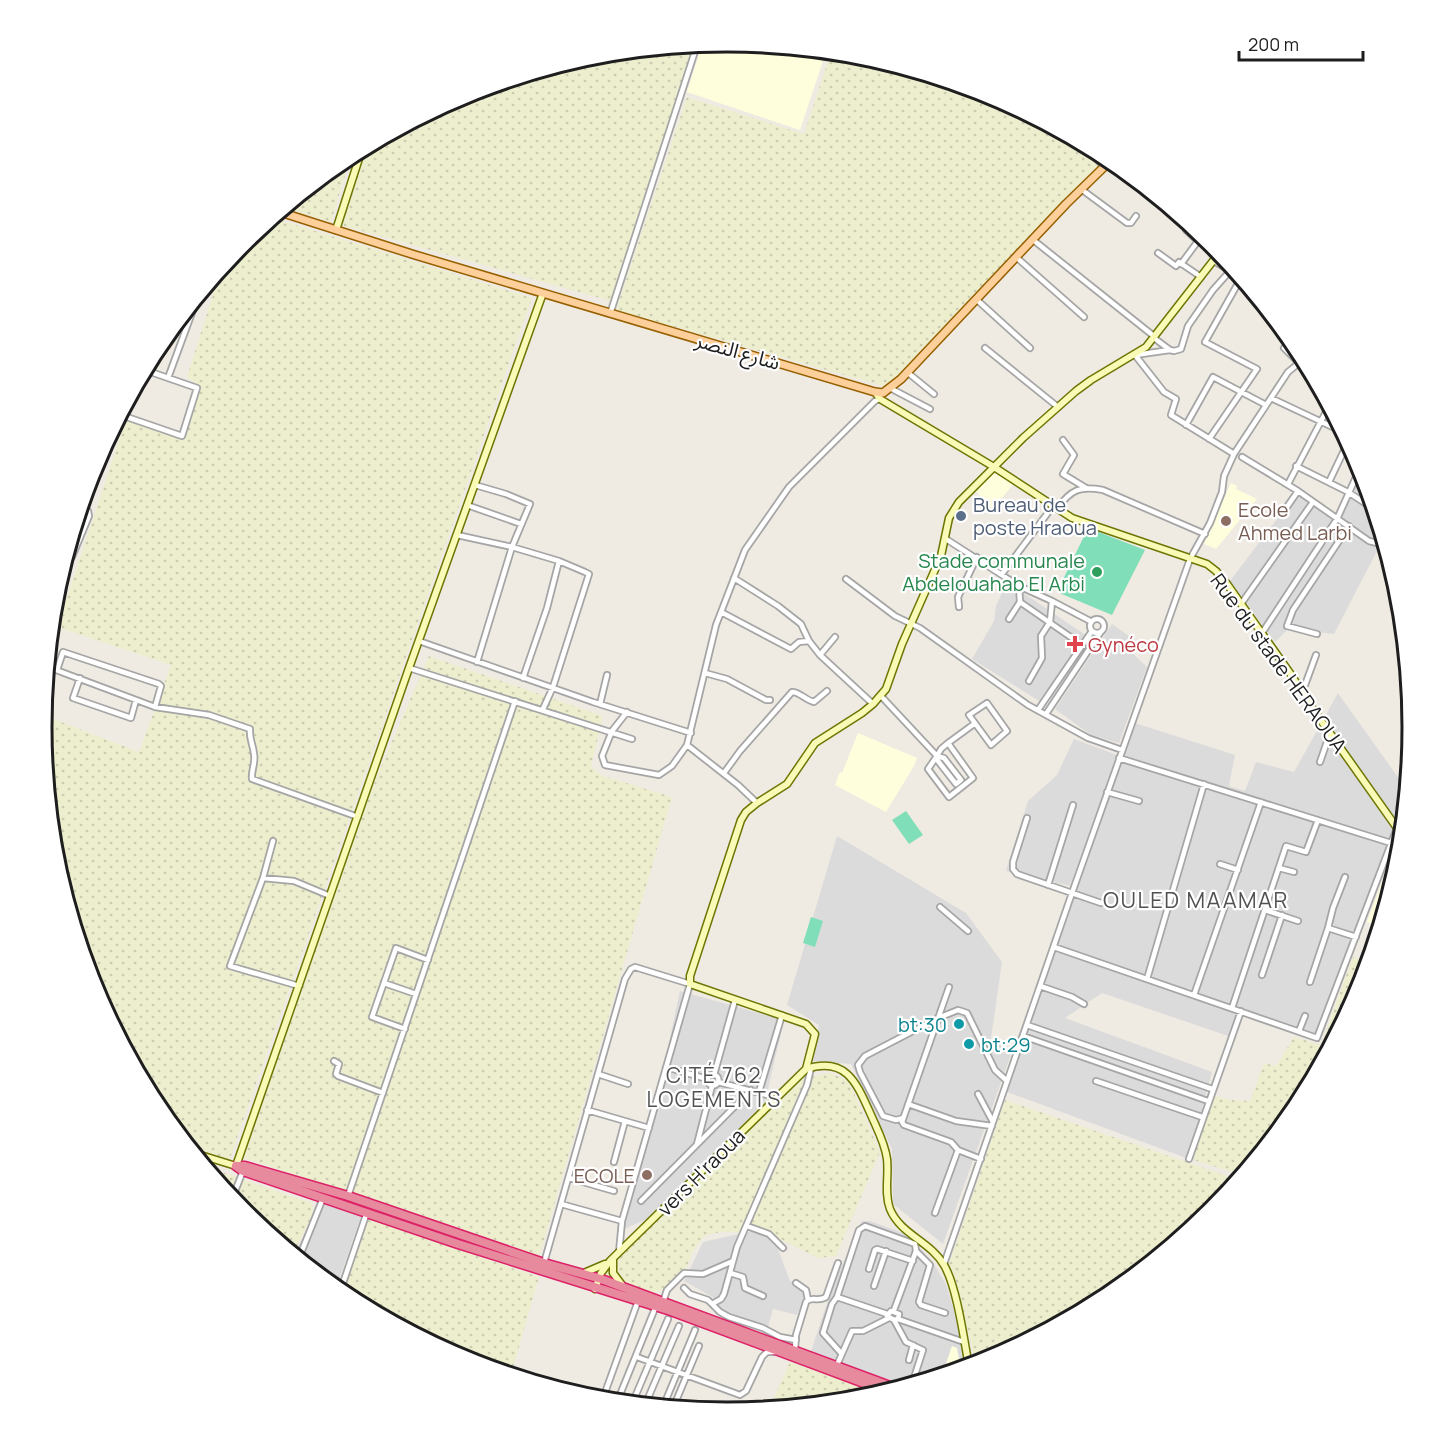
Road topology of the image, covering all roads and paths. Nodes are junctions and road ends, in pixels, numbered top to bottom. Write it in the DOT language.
graph roads {
  1 [pos="694,53"];
  2 [pos="358,162"];
  3 [pos="1104,166"];
  4 [pos="1081,189"];
  5 [pos="289,215"];
  6 [pos="1136,216"];
  7 [pos="336,230"];
  8 [pos="1032,239"];
  9 [pos="1197,242"];
  10 [pos="1158,253"];
  11 [pos="1016,257"];
  12 [pos="1214,261"];
  13 [pos="1217,263"];
  14 [pos="1181,264"];
  15 [pos="1227,274"];
  16 [pos="1201,278"];
  17 [pos="1236,284"];
  18 [pos="543,293"];
  19 [pos="975,299"];
  20 [pos="610,314"];
  21 [pos="1084,317"];
  22 [pos="188,322"];
  23 [pos="1154,338"];
  24 [pos="985,348"];
  25 [pos="1030,348"];
  26 [pos="1170,350"];
  27 [pos="1135,355"];
  28 [pos="1297,365"];
  29 [pos="907,372"];
  30 [pos="153,373"];
  31 [pos="168,378"];
  32 [pos="890,388"];
  33 [pos="875,392"];
  34 [pos="1242,393"];
  35 [pos="934,394"];
  36 [pos="1271,398"];
  37 [pos="880,399"];
  38 [pos="1266,405"];
  39 [pos="1058,407"];
  40 [pos="930,410"];
  41 [pos="1325,414"];
  42 [pos="128,417"];
  43 [pos="1321,422"];
  44 [pos="1186,425"];
  45 [pos="1332,427"];
  46 [pos="1209,439"];
  47 [pos="1063,440"];
  48 [pos="1343,452"];
  49 [pos="1234,454"];
  50 [pos="1242,457"];
  51 [pos="1297,466"];
  52 [pos="994,467"];
  53 [pos="1355,479"];
  54 [pos="1329,482"];
  55 [pos="1288,484"];
  56 [pos="475,485"];
  57 [pos="1086,488"];
  58 [pos="1298,491"];
  59 [pos="1348,492"];
  60 [pos="1363,501"];
  61 [pos="1313,502"];
  62 [pos="467,505"];
  63 [pos="1055,507"];
  64 [pos="88,511"];
  65 [pos="1282,514"];
  66 [pos="1336,519"];
  67 [pos="521,524"];
  68 [pos="1349,526"];
  69 [pos="83,530"];
  70 [pos="1205,534"];
  71 [pos="457,535"];
  72 [pos="946,539"];
  73 [pos="1376,543"];
  74 [pos="512,547"];
  75 [pos="977,557"];
  76 [pos="1190,559"];
  77 [pos="559,561"];
  78 [pos="1002,574"];
  79 [pos="734,578"];
  80 [pos="846,579"];
  81 [pos="1019,586"];
  82 [pos="1052,601"];
  83 [pos="1020,602"];
  84 [pos="1241,604"];
  85 [pos="959,607"];
  86 [pos="721,612"];
  87 [pos="1009,619"];
  88 [pos="1090,621"];
  89 [pos="1050,622"];
  90 [pos="910,624"];
  91 [pos="1092,631"];
  92 [pos="1100,633"];
  93 [pos="1262,633"];
  94 [pos="1317,634"];
  95 [pos="835,637"];
  96 [pos="1072,638"];
  97 [pos="419,641"];
  98 [pos="809,641"];
  99 [pos="820,655"];
  100 [pos="1316,655"];
  101 [pos="477,662"];
  102 [pos="409,668"];
  103 [pos="57,670"];
  104 [pos="705,673"];
  105 [pos="607,675"];
  106 [pos="80,678"];
  107 [pos="523,678"];
  108 [pos="1029,681"];
  109 [pos="553,687"];
  110 [pos="827,690"];
  111 [pos="1300,690"];
  112 [pos="881,696"];
  113 [pos="770,699"];
  114 [pos="136,700"];
  115 [pos="515,701"];
  116 [pos="600,704"];
  117 [pos="873,704"];
  118 [pos="155,707"];
  119 [pos="543,709"];
  120 [pos="1038,710"];
  121 [pos="627,712"];
  122 [pos="1046,714"];
  123 [pos="974,724"];
  124 [pos="612,731"];
  125 [pos="691,733"];
  126 [pos="1330,734"];
  127 [pos="632,739"];
  128 [pos="948,743"];
  129 [pos="687,745"];
  130 [pos="1122,750"];
  131 [pos="937,756"];
  132 [pos="1119,758"];
  133 [pos="1320,762"];
  134 [pos="724,773"];
  135 [pos="1204,784"];
  136 [pos="1107,792"];
  137 [pos="1139,801"];
  138 [pos="1261,802"];
  139 [pos="757,803"];
  140 [pos="1073,805"];
  141 [pos="358,817"];
  142 [pos="1027,818"];
  143 [pos="1318,820"];
  144 [pos="1395,826"];
  145 [pos="1394,836"];
  146 [pos="273,841"];
  147 [pos="1391,843"];
  148 [pos="1220,864"];
  149 [pos="1279,867"];
  150 [pos="1238,870"];
  151 [pos="1294,872"];
  152 [pos="1345,877"];
  153 [pos="263,878"];
  154 [pos="1048,885"];
  155 [pos="1072,893"];
  156 [pos="330,896"];
  157 [pos="1101,903"];
  158 [pos="940,907"];
  159 [pos="1265,910"];
  160 [pos="1282,915"];
  161 [pos="1298,921"];
  162 [pos="1328,928"];
  163 [pos="968,930"];
  164 [pos="1356,937"];
  165 [pos="1054,947"];
  166 [pos="428,960"];
  167 [pos="1262,975"];
  168 [pos="1147,979"];
  169 [pos="384,982"];
  170 [pos="1310,982"];
  171 [pos="690,984"];
  172 [pos="299,986"];
  173 [pos="1040,986"];
  174 [pos="949,987"];
  175 [pos="417,994"];
  176 [pos="1194,995"];
  177 [pos="735,1000"];
  178 [pos="1084,1004"];
  179 [pos="1232,1008"];
  180 [pos="1240,1011"];
  181 [pos="782,1016"];
  182 [pos="1305,1016"];
  183 [pos="938,1018"];
  184 [pos="1027,1025"];
  185 [pos="405,1029"];
  186 [pos="1299,1032"];
  187 [pos="1023,1036"];
  188 [pos="334,1061"];
  189 [pos="666,1067"];
  190 [pos="808,1069"];
  191 [pos="598,1074"];
  192 [pos="714,1075"];
  193 [pos="707,1079"];
  194 [pos="1007,1081"];
  195 [pos="1096,1081"];
  196 [pos="718,1082"];
  197 [pos="628,1084"];
  198 [pos="712,1086"];
  199 [pos="1212,1089"];
  200 [pos="751,1090"];
  201 [pos="759,1092"];
  202 [pos="383,1093"];
  203 [pos="978,1094"];
  204 [pos="767,1095"];
  205 [pos="1208,1101"];
  206 [pos="908,1104"];
  207 [pos="587,1110"];
  208 [pos="1202,1117"];
  209 [pos="903,1118"];
  210 [pos="625,1121"];
  211 [pos="992,1124"];
  212 [pos="649,1128"];
  213 [pos="696,1145"];
  214 [pos="958,1150"];
  215 [pos="208,1158"];
  216 [pos="981,1159"];
  217 [pos="1189,1159"];
  218 [pos="614,1162"];
  219 [pos="240,1169"];
  220 [pos="569,1178"];
  221 [pos="234,1188"];
  222 [pos="614,1191"];
  223 [pos="348,1196"];
  224 [pos="323,1198"];
  225 [pos="641,1201"];
  226 [pos="561,1204"];
  227 [pos="367,1212"];
  228 [pos="935,1213"];
  229 [pos="622,1221"];
  230 [pos="747,1226"];
  231 [pos="783,1248"];
  232 [pos="302,1251"];
  233 [pos="886,1251"];
  234 [pos="916,1251"];
  235 [pos="619,1252"];
  236 [pos="613,1259"];
  237 [pos="733,1261"];
  238 [pos="913,1261"];
  239 [pos="544,1263"];
  240 [pos="838,1263"];
  241 [pos="944,1264"];
  242 [pos="869,1269"];
  243 [pos="578,1273"];
  244 [pos="730,1273"];
  245 [pos="598,1279"];
  246 [pos="343,1282"];
  247 [pos="609,1283"];
  248 [pos="796,1283"];
  249 [pos="874,1286"];
  250 [pos="684,1288"];
  251 [pos="595,1289"];
  252 [pos="630,1291"];
  253 [pos="608,1292"];
  254 [pos="763,1296"];
  255 [pos="837,1297"];
  256 [pos="808,1300"];
  257 [pos="638,1301"];
  258 [pos="659,1304"];
  259 [pos="712,1304"];
  260 [pos="894,1310"];
  261 [pos="945,1313"];
  262 [pos="668,1318"];
  263 [pos="892,1318"];
  264 [pos="680,1326"];
  265 [pos="695,1330"];
  266 [pos="796,1340"];
  267 [pos="964,1342"];
  268 [pos="913,1345"];
  269 [pos="699,1346"];
  270 [pos="795,1350"];
  271 [pos="778,1352"];
  272 [pos="841,1353"];
  273 [pos="637,1357"];
  274 [pos="967,1358"];
  275 [pos="909,1360"];
  276 [pos="650,1361"];
  277 [pos="837,1365"];
  278 [pos="662,1366"];
  279 [pos="678,1372"];
  280 [pos="687,1375"];
  281 [pos="915,1375"];
  282 [pos="884,1384"];
  283 [pos="873,1386"];
  284 [pos="605,1392"];
  285 [pos="621,1394"];
  286 [pos="635,1396"];
  287 [pos="648,1398"];
  288 [pos="666,1399"];
  289 [pos="676,1400"];
  1 -- 20 [label="street"];
  2 -- 7 [label="street"];
  3 -- 4 [label="main road"];
  4 -- 6 [label="street"];
  4 -- 8 [label="main road"];
  5 -- 7 [label="main road, شارع النصر"];
  7 -- 18 [label="main road, شارع النصر"];
  8 -- 11 [label="main road"];
  8 -- 23 [label="street"];
  9 -- 14 [label="street"];
  10 -- 14 [label="street"];
  11 -- 19 [label="main road"];
  11 -- 21 [label="street"];
  12 -- 13 [label="street"];
  12 -- 16 [label="street"];
  14 -- 16 [label="street"];
  15 -- 26 [label="street"];
  16 -- 23 [label="street"];
  17 -- 34 [label="street"];
  18 -- 20 [label="main road, شارع النصر"];
  18 -- 56 [label="street"];
  19 -- 25 [label="street"];
  19 -- 29 [label="main road"];
  20 -- 33 [label="main road, شارع النصر"];
  22 -- 31 [label="street"];
  23 -- 26 [label="street"];
  23 -- 27 [label="street"];
  24 -- 39 [label="street"];
  26 -- 27 [label="street"];
  27 -- 39 [label="street"];
  27 -- 44 [label="street"];
  28 -- 36 [label="street"];
  29 -- 32 [label="main road"];
  29 -- 35 [label="street"];
  30 -- 31 [label="street"];
  31 -- 42 [label="street"];
  32 -- 33 [label="main road"];
  32 -- 40 [label="street"];
  33 -- 37 [label="street, Rue du stade HERAOUA"];
  34 -- 38 [label="street"];
  34 -- 44 [label="street"];
  34 -- 46 [label="street"];
  36 -- 38 [label="street"];
  36 -- 43 [label="street"];
  37 -- 52 [label="street, Rue du stade HERAOUA"];
  37 -- 79 [label="street"];
  38 -- 49 [label="street"];
  39 -- 52 [label="street"];
  41 -- 43 [label="street"];
  43 -- 45 [label="street"];
  43 -- 51 [label="street"];
  44 -- 46 [label="street"];
  46 -- 49 [label="street"];
  47 -- 57 [label="street"];
  48 -- 54 [label="street"];
  49 -- 70 [label="street"];
  50 -- 55 [label="street"];
  51 -- 54 [label="street"];
  51 -- 55 [label="street"];
  52 -- 63 [label="street, Rue du stade HERAOUA"];
  52 -- 72 [label="street"];
  53 -- 59 [label="street"];
  54 -- 59 [label="street"];
  55 -- 58 [label="street"];
  56 -- 62 [label="street"];
  56 -- 67 [label="street"];
  57 -- 63 [label="street"];
  57 -- 70 [label="street"];
  58 -- 61 [label="street"];
  58 -- 65 [label="street"];
  59 -- 60 [label="street"];
  59 -- 66 [label="street"];
  61 -- 66 [label="street"];
  61 -- 84 [label="street"];
  62 -- 67 [label="street"];
  62 -- 71 [label="street"];
  63 -- 76 [label="street, Rue du stade HERAOUA"];
  63 -- 78 [label="street"];
  64 -- 69 [label="street"];
  66 -- 68 [label="street"];
  66 -- 93 [label="street"];
  67 -- 74 [label="street"];
  68 -- 73 [label="street"];
  68 -- 94 [label="street"];
  70 -- 76 [label="street"];
  71 -- 74 [label="street"];
  71 -- 97 [label="street"];
  72 -- 75 [label="street"];
  72 -- 90 [label="street"];
  74 -- 77 [label="street"];
  74 -- 101 [label="street"];
  75 -- 78 [label="street"];
  75 -- 85 [label="street"];
  76 -- 84 [label="street, Rue du stade HERAOUA"];
  76 -- 130 [label="street"];
  77 -- 107 [label="street"];
  77 -- 109 [label="street"];
  78 -- 81 [label="street"];
  79 -- 86 [label="street"];
  79 -- 98 [label="street"];
  80 -- 90 [label="street"];
  81 -- 82 [label="street"];
  81 -- 83 [label="street"];
  82 -- 88 [label="street"];
  82 -- 89 [label="street"];
  83 -- 87 [label="street"];
  83 -- 89 [label="street"];
  84 -- 93 [label="street, Rue du stade HERAOUA"];
  86 -- 98 [label="street"];
  86 -- 104 [label="street"];
  88 -- 91 [label="street"];
  88 -- 92 [label="street"];
  89 -- 96 [label="street"];
  89 -- 108 [label="street"];
  90 -- 112 [label="street"];
  90 -- 120 [label="street"];
  91 -- 92 [label="street"];
  91 -- 120 [label="street"];
  92 -- 122 [label="street"];
  93 -- 111 [label="street, Rue du stade HERAOUA"];
  95 -- 99 [label="street"];
  97 -- 101 [label="street"];
  97 -- 102 [label="street"];
  98 -- 99 [label="street"];
  99 -- 117 [label="street"];
  100 -- 111 [label="street"];
  101 -- 107 [label="street"];
  102 -- 115 [label="street"];
  102 -- 141 [label="street"];
  103 -- 106 [label="street"];
  103 -- 118 [label="street"];
  104 -- 113 [label="street"];
  104 -- 125 [label="street"];
  105 -- 116 [label="street"];
  106 -- 114 [label="street"];
  106 -- 114 [label="street"];
  107 -- 109 [label="street"];
  109 -- 116 [label="street"];
  109 -- 119 [label="street"];
  110 -- 134 [label="street"];
  111 -- 126 [label="street, Rue du stade HERAOUA"];
  112 -- 117 [label="street"];
  112 -- 131 [label="street"];
  114 -- 118 [label="street"];
  115 -- 119 [label="street"];
  115 -- 166 [label="street"];
  116 -- 121 [label="street"];
  117 -- 139 [label="street"];
  118 -- 141 [label="street"];
  119 -- 124 [label="street"];
  120 -- 122 [label="street"];
  121 -- 124 [label="street"];
  121 -- 125 [label="street"];
  122 -- 130 [label="street"];
  123 -- 123 [label="street"];
  123 -- 128 [label="street"];
  124 -- 127 [label="street"];
  124 -- 129 [label="street"];
  125 -- 129 [label="street"];
  126 -- 133 [label="street"];
  126 -- 144 [label="street, Rue du stade HERAOUA"];
  128 -- 131 [label="street"];
  128 -- 131 [label="street"];
  129 -- 134 [label="street"];
  130 -- 132 [label="street"];
  131 -- 131 [label="street"];
  132 -- 135 [label="street"];
  132 -- 136 [label="street"];
  134 -- 139 [label="street"];
  135 -- 138 [label="street"];
  135 -- 168 [label="street"];
  136 -- 137 [label="street"];
  136 -- 155 [label="street"];
  138 -- 143 [label="street"];
  138 -- 150 [label="street"];
  139 -- 171 [label="street"];
  140 -- 154 [label="street"];
  141 -- 156 [label="street"];
  142 -- 154 [label="street"];
  143 -- 147 [label="street"];
  143 -- 149 [label="street"];
  145 -- 147 [label="street"];
  146 -- 153 [label="street"];
  147 -- 164 [label="street"];
  148 -- 150 [label="street"];
  149 -- 151 [label="street"];
  149 -- 159 [label="street"];
  150 -- 176 [label="street"];
  152 -- 162 [label="street"];
  153 -- 156 [label="street"];
  153 -- 172 [label="street"];
  154 -- 155 [label="street"];
  155 -- 157 [label="street"];
  155 -- 165 [label="street"];
  156 -- 172 [label="street"];
  158 -- 163 [label="street"];
  159 -- 160 [label="street"];
  159 -- 179 [label="street"];
  160 -- 161 [label="street"];
  160 -- 167 [label="street"];
  162 -- 164 [label="street"];
  162 -- 170 [label="street"];
  164 -- 186 [label="street"];
  165 -- 168 [label="street"];
  165 -- 173 [label="street"];
  166 -- 169 [label="street"];
  166 -- 175 [label="street"];
  168 -- 176 [label="street"];
  169 -- 175 [label="street"];
  169 -- 185 [label="street"];
  171 -- 177 [label="street"];
  171 -- 189 [label="street"];
  171 -- 191 [label="street"];
  172 -- 219 [label="street"];
  173 -- 178 [label="street"];
  173 -- 184 [label="street"];
  174 -- 183 [label="street"];
  175 -- 185 [label="street"];
  176 -- 179 [label="street"];
  177 -- 181 [label="street"];
  177 -- 192 [label="street"];
  179 -- 180 [label="street"];
  180 -- 186 [label="street"];
  180 -- 199 [label="street"];
  181 -- 190 [label="street"];
  181 -- 201 [label="street"];
  182 -- 186 [label="street"];
  183 -- 194 [label="street"];
  183 -- 206 [label="street"];
  183 -- 209 [label="street"];
  184 -- 187 [label="street"];
  184 -- 199 [label="street"];
  185 -- 202 [label="street"];
  187 -- 194 [label="street"];
  187 -- 205 [label="street"];
  188 -- 202 [label="street"];
  189 -- 193 [label="street"];
  189 -- 212 [label="street"];
  190 -- 230 [label="street"];
  190 -- 235 [label="street, vers H'raoua"];
  190 -- 241 [label="street"];
  191 -- 197 [label="street"];
  191 -- 207 [label="street"];
  192 -- 193 [label="street"];
  192 -- 196 [label="street"];
  193 -- 198 [label="street"];
  194 -- 211 [label="street"];
  195 -- 208 [label="street"];
  196 -- 198 [label="street"];
  196 -- 200 [label="street"];
  198 -- 213 [label="street"];
  199 -- 205 [label="street"];
  200 -- 201 [label="street"];
  200 -- 213 [label="street"];
  201 -- 204 [label="street"];
  202 -- 223 [label="street"];
  203 -- 211 [label="street"];
  205 -- 208 [label="street"];
  206 -- 209 [label="street"];
  206 -- 211 [label="street"];
  207 -- 210 [label="street"];
  207 -- 220 [label="street"];
  208 -- 217 [label="street"];
  209 -- 214 [label="street"];
  210 -- 212 [label="street"];
  210 -- 218 [label="street"];
  211 -- 216 [label="street"];
  212 -- 229 [label="street"];
  213 -- 225 [label="street"];
  214 -- 216 [label="street"];
  214 -- 228 [label="street"];
  215 -- 219 [label="street"];
  216 -- 241 [label="street"];
  219 -- 221 [label="street"];
  219 -- 223 [label="highway"];
  219 -- 224 [label="highway"];
  220 -- 222 [label="street"];
  220 -- 226 [label="street"];
  223 -- 239 [label="highway"];
  224 -- 227 [label="highway"];
  224 -- 232 [label="street"];
  226 -- 229 [label="street"];
  226 -- 239 [label="street"];
  227 -- 246 [label="street"];
  227 -- 251 [label="highway"];
  229 -- 235 [label="street"];
  230 -- 231 [label="street"];
  230 -- 237 [label="street"];
  233 -- 238 [label="street"];
  233 -- 242 [label="street"];
  233 -- 249 [label="street"];
  234 -- 238 [label="street"];
  234 -- 255 [label="street"];
  234 -- 261 [label="street"];
  235 -- 236 [label="street, vers H'raoua"];
  236 -- 243 [label="street"];
  236 -- 245 [label="street, vers H'raoua"];
  236 -- 247 [label="street"];
  236 -- 252 [label="street"];
  237 -- 244 [label="street"];
  237 -- 258 [label="street"];
  238 -- 260 [label="street"];
  239 -- 243 [label="highway"];
  240 -- 256 [label="street"];
  241 -- 267 [label="street"];
  243 -- 245 [label="highway"];
  244 -- 254 [label="street"];
  244 -- 259 [label="street"];
  245 -- 247 [label="highway"];
  245 -- 251 [label="street, vers H'raoua"];
  247 -- 252 [label="highway"];
  247 -- 253 [label="street"];
  248 -- 256 [label="street"];
  250 -- 259 [label="street"];
  251 -- 253 [label="highway"];
  252 -- 258 [label="highway"];
  253 -- 257 [label="highway"];
  255 -- 263 [label="street"];
  255 -- 272 [label="street"];
  256 -- 266 [label="street"];
  257 -- 258 [label="highway"];
  257 -- 284 [label="street"];
  258 -- 270 [label="highway"];
  258 -- 271 [label="highway"];
  258 -- 273 [label="street"];
  259 -- 266 [label="street"];
  260 -- 263 [label="street"];
  260 -- 263 [label="street"];
  262 -- 276 [label="street"];
  263 -- 267 [label="street"];
  263 -- 268 [label="street"];
  263 -- 272 [label="street"];
  264 -- 278 [label="street"];
  265 -- 279 [label="street"];
  266 -- 270 [label="street"];
  267 -- 274 [label="street"];
  268 -- 275 [label="street"];
  268 -- 281 [label="street"];
  269 -- 280 [label="street"];
  270 -- 277 [label="highway"];
  271 -- 280 [label="street"];
  271 -- 283 [label="highway"];
  272 -- 277 [label="street"];
  273 -- 276 [label="street"];
  273 -- 285 [label="street"];
  276 -- 278 [label="street"];
  276 -- 286 [label="street"];
  277 -- 282 [label="highway"];
  278 -- 279 [label="street"];
  278 -- 287 [label="street"];
  279 -- 280 [label="street"];
  279 -- 288 [label="street"];
  280 -- 289 [label="street"];
}
